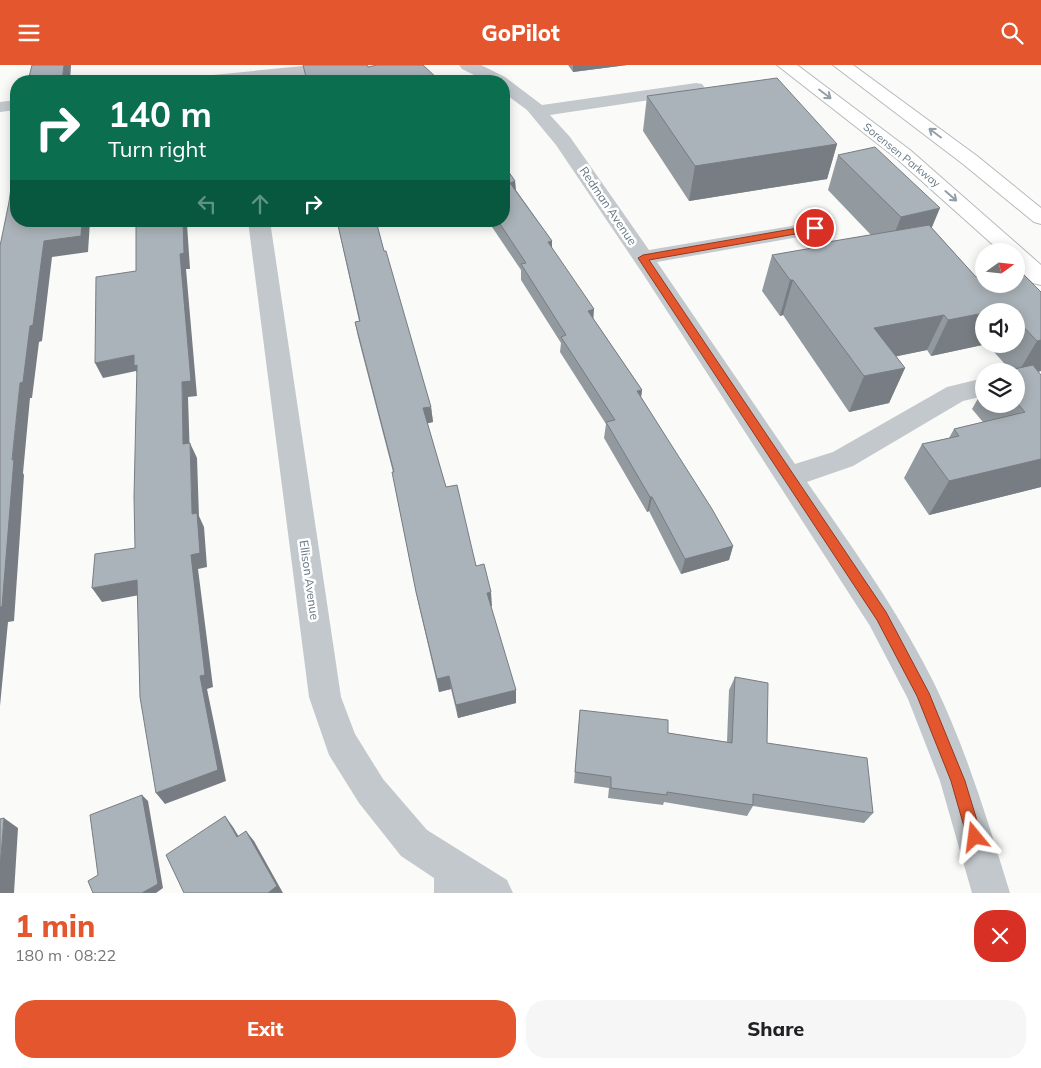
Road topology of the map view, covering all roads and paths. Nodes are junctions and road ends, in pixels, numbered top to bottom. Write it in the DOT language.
graph roads {
  1 [pos="347,65"];
  2 [pos="468,65"];
  3 [pos="786,65"];
  4 [pos="842,65"];
  5 [pos="239,74"];
  6 [pos="487,75"];
  7 [pos="696,88"];
  8 [pos="510,89"];
  9 [pos="539,111"];
  10 [pos="1041,218"];
  11 [pos="261,227"];
  12 [pos="815,228"];
  13 [pos="1004,243"];
  14 [pos="643,258"];
  15 [pos="1025,263"];
  16 [pos="1041,278"];
  17 [pos="975,389"];
  18 [pos="789,477"];
  19 [pos="453,880"];
  20 [pos="494,893"];
  21 [pos="992,893"];
  1 -- 5 [label="street"];
  2 -- 6 [label="street"];
  3 -- 13 [label="main road, Sorensen Parkway, one-way"];
  10 -- 4 [label="main road, one-way"];
  7 -- 9 [label="street"];
  8 -- 9 [label="street, Redman Avenue"];
  9 -- 14 [label="street, Redman Avenue"];
  11 -- 19 [label="street, Ellison Avenue"];
  12 -- 14 [label="street"];
  14 -- 18 [label="street, Redman Avenue"];
  15 -- 16 [label="main road"];
  17 -- 18 [label="street"];
  18 -- 21 [label="street, Redman Avenue"];
  19 -- 20 [label="street, Ellison Avenue"];
}
